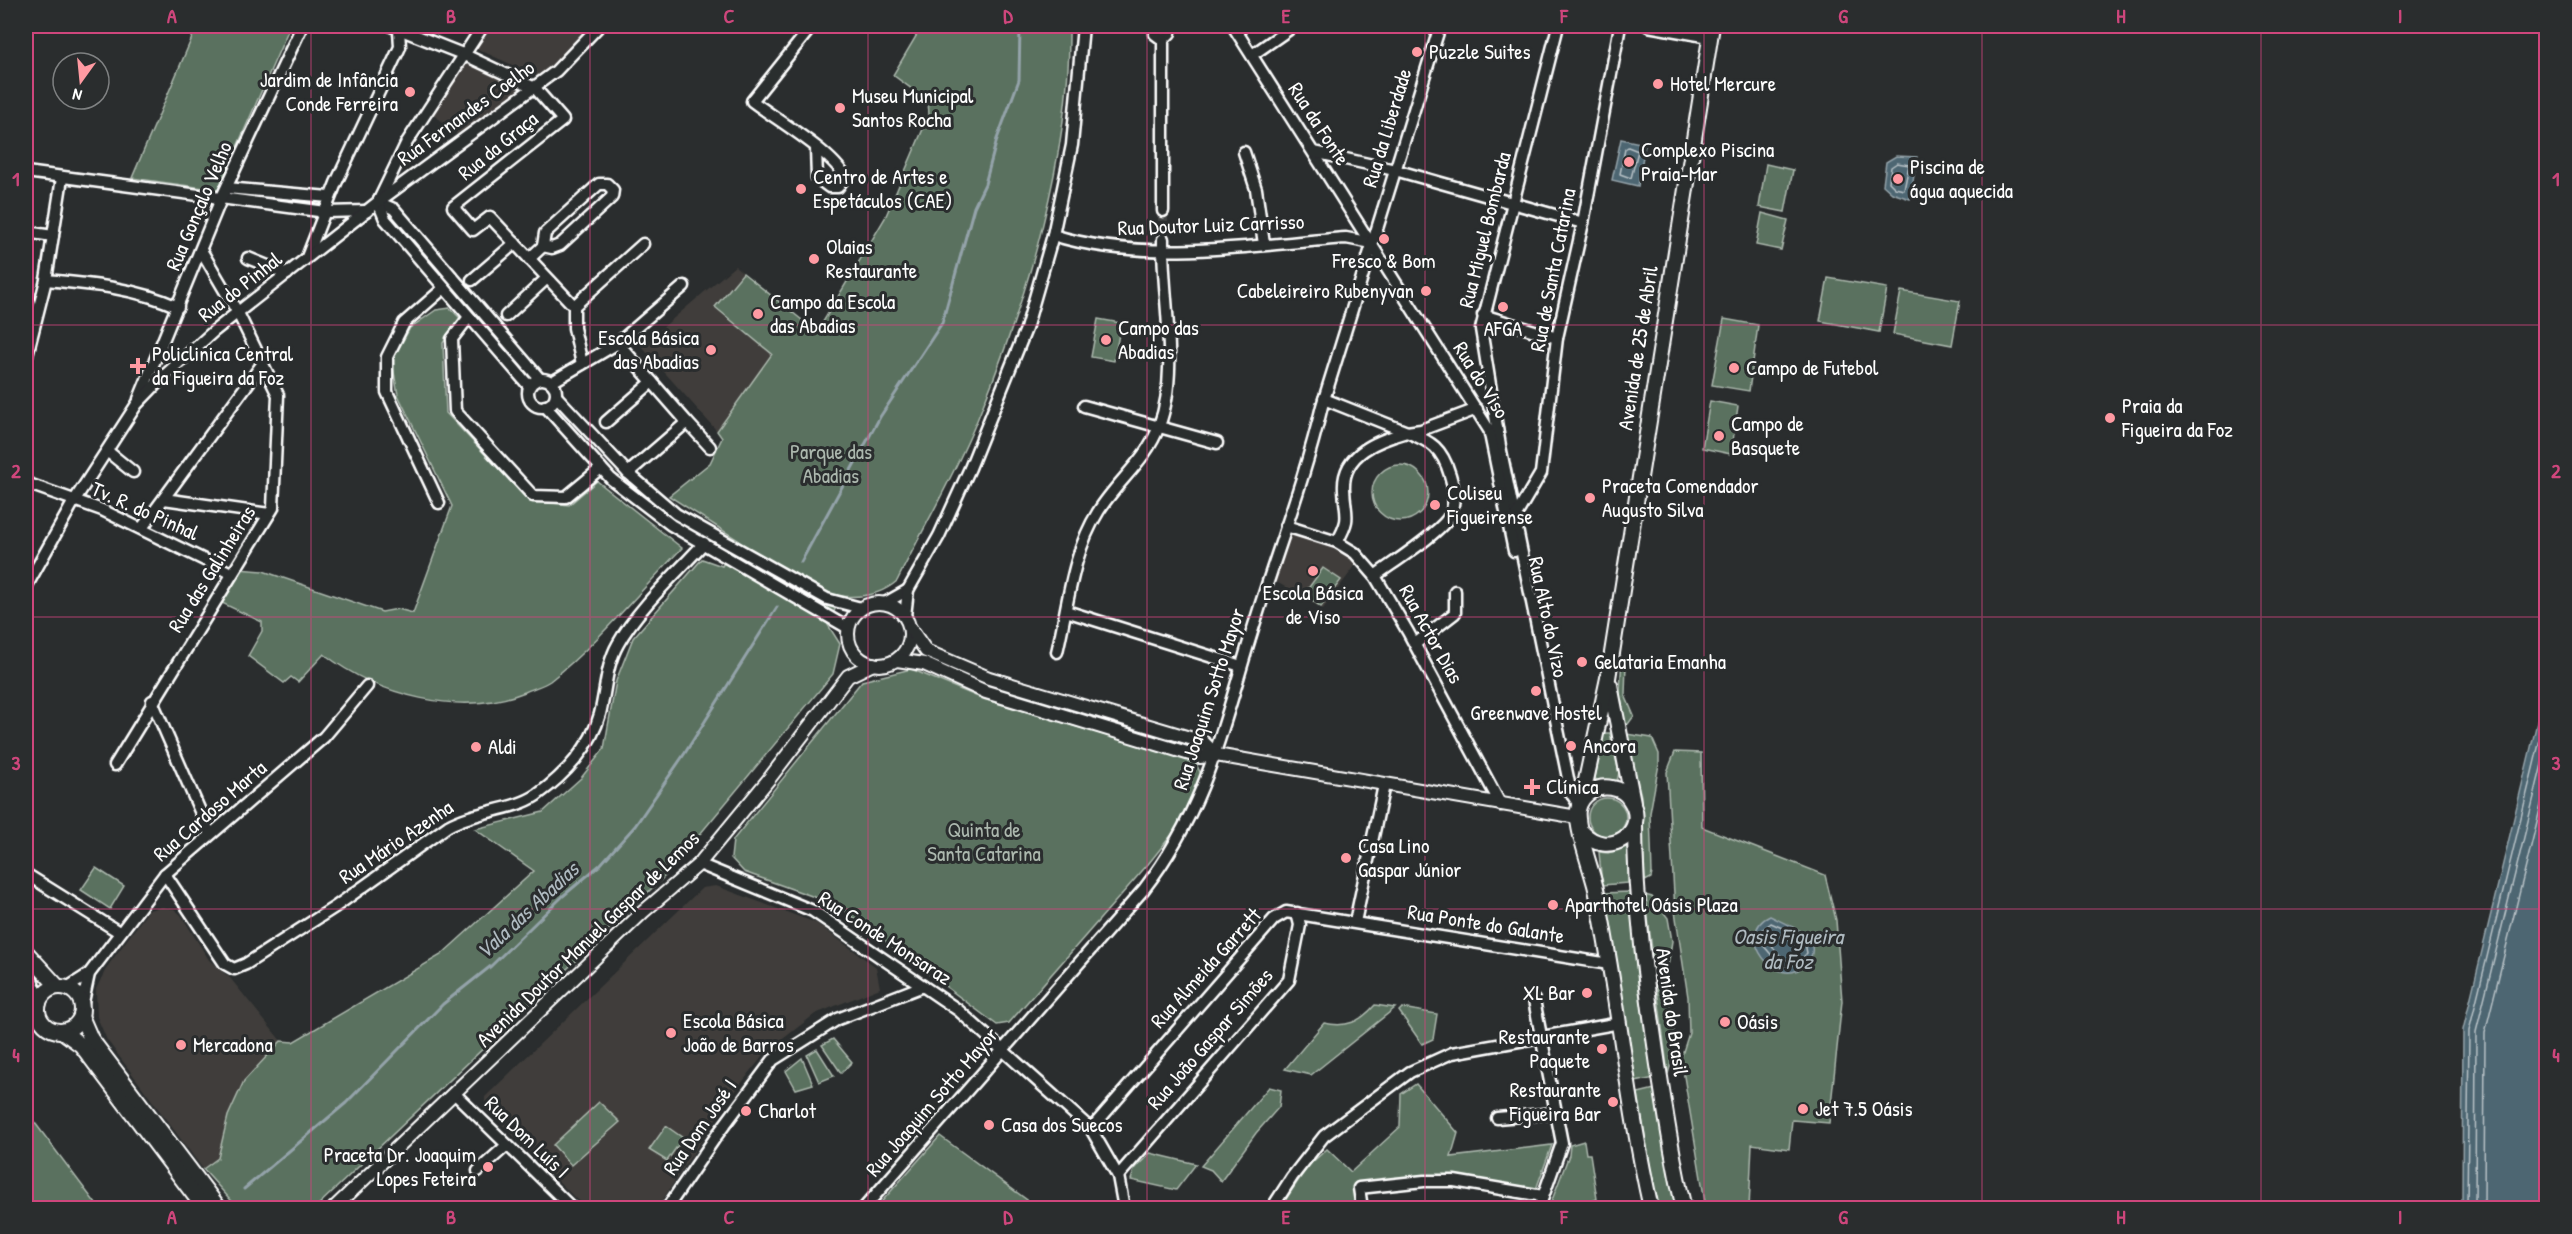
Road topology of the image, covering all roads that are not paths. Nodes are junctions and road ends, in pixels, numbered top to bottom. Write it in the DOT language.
graph roads {
  1 [pos="302,26"];
  2 [pos="421,26"];
  3 [pos="483,26"];
  4 [pos="599,26"];
  5 [pos="812,26"];
  6 [pos="862,26"];
  7 [pos="870,26"];
  8 [pos="1083,26"];
  9 [pos="1162,26"];
  10 [pos="1233,26"];
  11 [pos="1291,26"];
  12 [pos="1440,26"];
  13 [pos="1558,26"];
  14 [pos="1620,26"];
  15 [pos="1648,26"];
  16 [pos="395,27"];
  17 [pos="1711,31"];
  18 [pos="415,36"];
  19 [pos="465,55"];
  20 [pos="1252,55"];
  21 [pos="535,88"];
  22 [pos="816,148"];
  23 [pos="1244,152"];
  24 [pos="1314,152"];
  25 [pos="398,160"];
  26 [pos="1395,170"];
  27 [pos="26,172"];
  28 [pos="413,177"];
  29 [pos="62,178"];
  30 [pos="227,188"];
  31 [pos="269,191"];
  32 [pos="300,194"];
  33 [pos="330,197"];
  34 [pos="221,199"];
  35 [pos="378,202"];
  36 [pos="1512,202"];
  37 [pos="268,204"];
  38 [pos="299,208"];
  39 [pos="1163,211"];
  40 [pos="326,212"];
  41 [pos="368,212"];
  42 [pos="1583,223"];
  43 [pos="26,232"];
  44 [pos="1053,235"];
  45 [pos="53,236"];
  46 [pos="514,243"];
  47 [pos="1372,243"];
  48 [pos="643,244"];
  49 [pos="1264,244"];
  50 [pos="1163,245"];
  51 [pos="543,246"];
  52 [pos="201,250"];
  53 [pos="248,258"];
  54 [pos="306,259"];
  55 [pos="529,259"];
  56 [pos="287,274"];
  57 [pos="546,279"];
  58 [pos="46,280"];
  59 [pos="472,280"];
  60 [pos="684,286"];
  61 [pos="444,288"];
  62 [pos="574,306"];
  63 [pos="178,307"];
  64 [pos="238,313"];
  65 [pos="1483,315"];
  66 [pos="506,316"];
  67 [pos="469,317"];
  68 [pos="1557,338"];
  69 [pos="618,343"];
  70 [pos="26,359"];
  71 [pos="262,363"];
  72 [pos="582,364"];
  73 [pos="539,378"];
  74 [pos="552,382"];
  75 [pos="652,382"];
  76 [pos="529,386"];
  77 [pos="556,396"];
  78 [pos="1324,399"];
  79 [pos="137,404"];
  80 [pos="546,406"];
  81 [pos="1084,406"];
  82 [pos="1477,409"];
  83 [pos="606,422"];
  84 [pos="687,422"];
  85 [pos="1159,427"];
  86 [pos="1489,428"];
  87 [pos="1407,432"];
  88 [pos="1217,443"];
  89 [pos="1500,446"];
  90 [pos="710,447"];
  91 [pos="107,451"];
  92 [pos="601,468"];
  93 [pos="133,472"];
  94 [pos="628,473"];
  95 [pos="26,483"];
  96 [pos="164,499"];
  97 [pos="74,501"];
  98 [pos="439,503"];
  99 [pos="269,514"];
  100 [pos="1515,517"];
  101 [pos="1286,526"];
  102 [pos="142,528"];
  103 [pos="1337,542"];
  104 [pos="704,543"];
  105 [pos="231,573"];
  106 [pos="1375,576"];
  107 [pos="26,587"];
  108 [pos="908,590"];
  109 [pos="1455,591"];
  110 [pos="885,603"];
  111 [pos="861,608"];
  112 [pos="1066,611"];
  113 [pos="907,622"];
  114 [pos="848,628"];
  115 [pos="1415,644"];
  116 [pos="853,651"];
  117 [pos="1057,652"];
  118 [pos="897,660"];
  119 [pos="873,664"];
  120 [pos="1241,666"];
  121 [pos="848,676"];
  122 [pos="1608,678"];
  123 [pos="367,686"];
  124 [pos="152,702"];
  125 [pos="1216,755"];
  126 [pos="115,765"];
  127 [pos="1384,785"];
  128 [pos="1501,805"];
  129 [pos="1579,807"];
  130 [pos="1635,813"];
  131 [pos="1582,832"];
  132 [pos="210,834"];
  133 [pos="699,864"];
  134 [pos="26,874"];
  135 [pos="165,874"];
  136 [pos="1297,913"];
  137 [pos="1355,922"];
  138 [pos="119,932"];
  139 [pos="26,952"];
  140 [pos="1609,964"];
  141 [pos="26,970"];
  142 [pos="89,974"];
  143 [pos="923,986"];
  144 [pos="62,988"];
  145 [pos="1534,1000"];
  146 [pos="39,1003"];
  147 [pos="82,1011"];
  148 [pos="1620,1023"];
  149 [pos="62,1031"];
  150 [pos="1543,1036"];
  151 [pos="1004,1050"];
  152 [pos="455,1094"];
  153 [pos="1557,1113"];
  154 [pos="1497,1118"];
  155 [pos="1091,1129"];
  156 [pos="507,1145"];
  157 [pos="478,1171"];
  158 [pos="1118,1176"];
  159 [pos="1543,1196"];
  160 [pos="204,1209"];
  161 [pos="219,1209"];
  162 [pos="334,1209"];
  163 [pos="573,1209"];
  164 [pos="667,1209"];
  165 [pos="864,1209"];
  166 [pos="1124,1209"];
  167 [pos="1272,1209"];
  168 [pos="1362,1209"];
  169 [pos="1539,1209"];
  170 [pos="1651,1209"];
  171 [pos="1684,1209"];
  1 -- 30 [label="street, Rua Gonçalo Velho"];
  2 -- 18 [label="street"];
  3 -- 19 [label="street"];
  4 -- 21 [label="street, Rua Fernandes Coelho"];
  5 -- 22 [label="street"];
  6 -- 7 [label="street"];
  8 -- 44 [label="street"];
  9 -- 39 [label="street"];
  10 -- 20 [label="street, Rua da Fonte"];
  11 -- 20 [label="street"];
  12 -- 26 [label="street, Rua da Liberdade"];
  13 -- 36 [label="street, Rua Miguel Bombarda"];
  14 -- 42 [label="street, Rua de Santa Catarina"];
  15 -- 17 [label="street"];
  16 -- 18 [label="street"];
  16 -- 33 [label="street"];
  17 -- 122 [label="main road, Avenida de 25 de Abril"];
  18 -- 19 [label="street"];
  19 -- 21 [label="street"];
  19 -- 25 [label="street"];
  20 -- 24 [label="street, Rua da Fonte"];
  21 -- 28 [label="street, Rua Fernandes Coelho"];
  21 -- 46 [label="street, Rua da Graça"];
  23 -- 49 [label="street"];
  24 -- 26 [label="street"];
  24 -- 47 [label="street, Rua da Fonte"];
  25 -- 28 [label="street"];
  25 -- 35 [label="street"];
  26 -- 36 [label="street"];
  26 -- 47 [label="street, Rua da Liberdade"];
  27 -- 29 [label="street"];
  28 -- 35 [label="street, Rua Fernandes Coelho"];
  29 -- 34 [label="street"];
  29 -- 45 [label="street"];
  30 -- 31 [label="street"];
  30 -- 34 [label="street, Rua Gonçalo Velho"];
  31 -- 32 [label="street"];
  31 -- 37 [label="street"];
  32 -- 33 [label="street"];
  32 -- 38 [label="street"];
  33 -- 40 [label="street"];
  34 -- 37 [label="street"];
  34 -- 52 [label="street, Rua Gonçalo Velho"];
  35 -- 41 [label="street, Rua do Pinhal"];
  35 -- 61 [label="street"];
  35 -- 73 [label="street"];
  36 -- 42 [label="street"];
  36 -- 65 [label="street, Rua Miguel Bombarda"];
  37 -- 38 [label="street"];
  38 -- 40 [label="street"];
  40 -- 41 [label="street"];
  40 -- 54 [label="street"];
  41 -- 54 [label="street, Rua do Pinhal"];
  42 -- 68 [label="street, Rua de Santa Catarina"];
  43 -- 45 [label="street"];
  44 -- 50 [label="street, Rua Doutor Luiz Carrisso"];
  44 -- 108 [label="street"];
  45 -- 58 [label="street"];
  46 -- 55 [label="street"];
  46 -- 59 [label="street"];
  47 -- 49 [label="street, Rua Doutor Luiz Carrisso"];
  47 -- 78 [label="street, Rua Joaquim Sotto Mayor"];
  47 -- 82 [label="street, Rua do Viso"];
  48 -- 62 [label="street"];
  49 -- 50 [label="street, Rua Doutor Luiz Carrisso"];
  50 -- 85 [label="street"];
  51 -- 51 [label="street"];
  51 -- 55 [label="street"];
  52 -- 63 [label="street, Rua Gonçalo Velho"];
  52 -- 64 [label="street, Rua das Galinheiras"];
  53 -- 56 [label="street"];
  54 -- 56 [label="street, Rua do Pinhal"];
  55 -- 57 [label="street"];
  56 -- 64 [label="street, Rua do Pinhal"];
  57 -- 62 [label="street"];
  57 -- 66 [label="street"];
  58 -- 63 [label="street"];
  58 -- 70 [label="street"];
  60 -- 69 [label="street"];
  61 -- 67 [label="street"];
  61 -- 98 [label="street"];
  62 -- 72 [label="street"];
  63 -- 79 [label="street, Rua Gonçalo Velho"];
  64 -- 71 [label="street, Rua das Galinheiras"];
  64 -- 79 [label="street, Rua do Pinhal"];
  65 -- 68 [label="street"];
  65 -- 89 [label="street, Rua Miguel Bombarda"];
  67 -- 76 [label="street"];
  67 -- 92 [label="street"];
  68 -- 100 [label="street, Rua de Santa Catarina"];
  69 -- 72 [label="street"];
  69 -- 75 [label="street"];
  71 -- 96 [label="street"];
  71 -- 99 [label="street, Rua das Galinheiras"];
  72 -- 74 [label="street"];
  73 -- 74 [label="street"];
  73 -- 76 [label="street"];
  74 -- 77 [label="street"];
  75 -- 83 [label="street"];
  75 -- 84 [label="street"];
  76 -- 80 [label="street"];
  77 -- 80 [label="street"];
  77 -- 94 [label="street"];
  78 -- 87 [label="street"];
  78 -- 101 [label="street, Rua Joaquim Sotto Mayor"];
  79 -- 91 [label="street, Rua do Pinhal"];
  80 -- 92 [label="street"];
  81 -- 85 [label="street"];
  82 -- 86 [label="street, Rua do Viso"];
  82 -- 87 [label="street"];
  84 -- 90 [label="street"];
  84 -- 94 [label="street"];
  85 -- 88 [label="street"];
  85 -- 112 [label="street"];
  86 -- 89 [label="street, Rua do Viso"];
  86 -- 129 [label="street, Rua Alto do Vizo"];
  87 -- 103 [label="street"];
  87 -- 106 [label="street"];
  89 -- 100 [label="street, Rua Miguel Bombarda"];
  91 -- 93 [label="street"];
  91 -- 97 [label="street, Rua do Pinhal"];
  92 -- 104 [label="street"];
  94 -- 111 [label="street"];
  95 -- 97 [label="street, Tv. R. do Pinhal"];
  96 -- 99 [label="street"];
  96 -- 102 [label="street"];
  97 -- 102 [label="street, Tv. R. do Pinhal"];
  97 -- 107 [label="street, Rua do Pinhal"];
  99 -- 105 [label="street, Rua das Galinheiras"];
  100 -- 129 [label="street, Rua Miguel Bombarda"];
  101 -- 103 [label="street, Rua Actor Dias"];
  101 -- 120 [label="street, Rua Joaquim Sotto Mayor"];
  102 -- 105 [label="street, Tv. R. do Pinhal"];
  103 -- 106 [label="street, Rua Actor Dias"];
  104 -- 114 [label="street"];
  104 -- 135 [label="street, Rua Mário Azenha"];
  105 -- 124 [label="street, Rua das Galinheiras"];
  106 -- 115 [label="street, Rua Actor Dias"];
  108 -- 110 [label="street"];
  108 -- 113 [label="street"];
  109 -- 115 [label="street"];
  110 -- 111 [label="street"];
  110 -- 113 [label="street"];
  111 -- 114 [label="street"];
  112 -- 117 [label="street"];
  112 -- 120 [label="street"];
  113 -- 118 [label="street"];
  113 -- 125 [label="street"];
  114 -- 116 [label="street"];
  115 -- 128 [label="street, Rua Actor Dias"];
  116 -- 119 [label="street"];
  116 -- 121 [label="street"];
  118 -- 119 [label="street"];
  118 -- 125 [label="street"];
  119 -- 121 [label="street"];
  120 -- 125 [label="street, Rua Joaquim Sotto Mayor"];
  121 -- 133 [label="street, Avenida Doutor Manuel Gaspar de Lemos"];
  122 -- 129 [label="main road, Avenida de 25 de Abril"];
  122 -- 130 [label="main road, Avenida do Brasil"];
  123 -- 132 [label="street, Rua Cardoso Marta"];
  124 -- 126 [label="street, Rua das Galinheiras"];
  124 -- 132 [label="street"];
  125 -- 127 [label="street"];
  125 -- 151 [label="street, Rua Joaquim Sotto Mayor"];
  127 -- 128 [label="street"];
  127 -- 137 [label="street"];
  128 -- 129 [label="street"];
  129 -- 130 [label="main road"];
  129 -- 131 [label="main road"];
  130 -- 131 [label="main road"];
  130 -- 171 [label="main road, Avenida do Brasil"];
  131 -- 140 [label="main road"];
  132 -- 135 [label="street, Rua Cardoso Marta"];
  133 -- 143 [label="street, Rua Conde Monsaraz"];
  133 -- 152 [label="street, Avenida Doutor Manuel Gaspar de Lemos"];
  134 -- 138 [label="street"];
  135 -- 138 [label="street, Rua Cardoso Marta"];
  136 -- 137 [label="street, Rua Almeida Garrett"];
  136 -- 155 [label="street, Rua Almeida Garrett"];
  136 -- 158 [label="street, Rua João Gaspar Simões"];
  137 -- 140 [label="street, Rua Ponte do Galante"];
  138 -- 142 [label="street, Rua Cardoso Marta"];
  139 -- 144 [label="main road"];
  140 -- 148 [label="main road"];
  141 -- 146 [label="main road"];
  142 -- 144 [label="street"];
  142 -- 147 [label="street"];
  143 -- 151 [label="street, Rua Conde Monsaraz"];
  143 -- 164 [label="street, Rua Dom José I"];
  144 -- 146 [label="main road"];
  144 -- 147 [label="main road"];
  145 -- 150 [label="street"];
  146 -- 149 [label="main road"];
  147 -- 149 [label="main road"];
  147 -- 161 [label="main road"];
  148 -- 150 [label="street"];
  148 -- 170 [label="main road"];
  149 -- 160 [label="main road"];
  150 -- 153 [label="street"];
  150 -- 167 [label="street"];
  151 -- 155 [label="street, Rua Conde Monsaraz"];
  151 -- 165 [label="street, Rua Joaquim Sotto Mayor"];
  152 -- 156 [label="street, Rua Dom Luís I"];
  152 -- 162 [label="street, Avenida Doutor Manuel Gaspar de Lemos"];
  153 -- 154 [label="street"];
  153 -- 159 [label="street"];
  155 -- 158 [label="street, Rua Conde Monsaraz"];
  156 -- 157 [label="street"];
  156 -- 163 [label="street, Rua Dom Luís I"];
  158 -- 166 [label="street, Rua Conde Monsaraz"];
  159 -- 168 [label="street"];
  159 -- 169 [label="street"];
}
